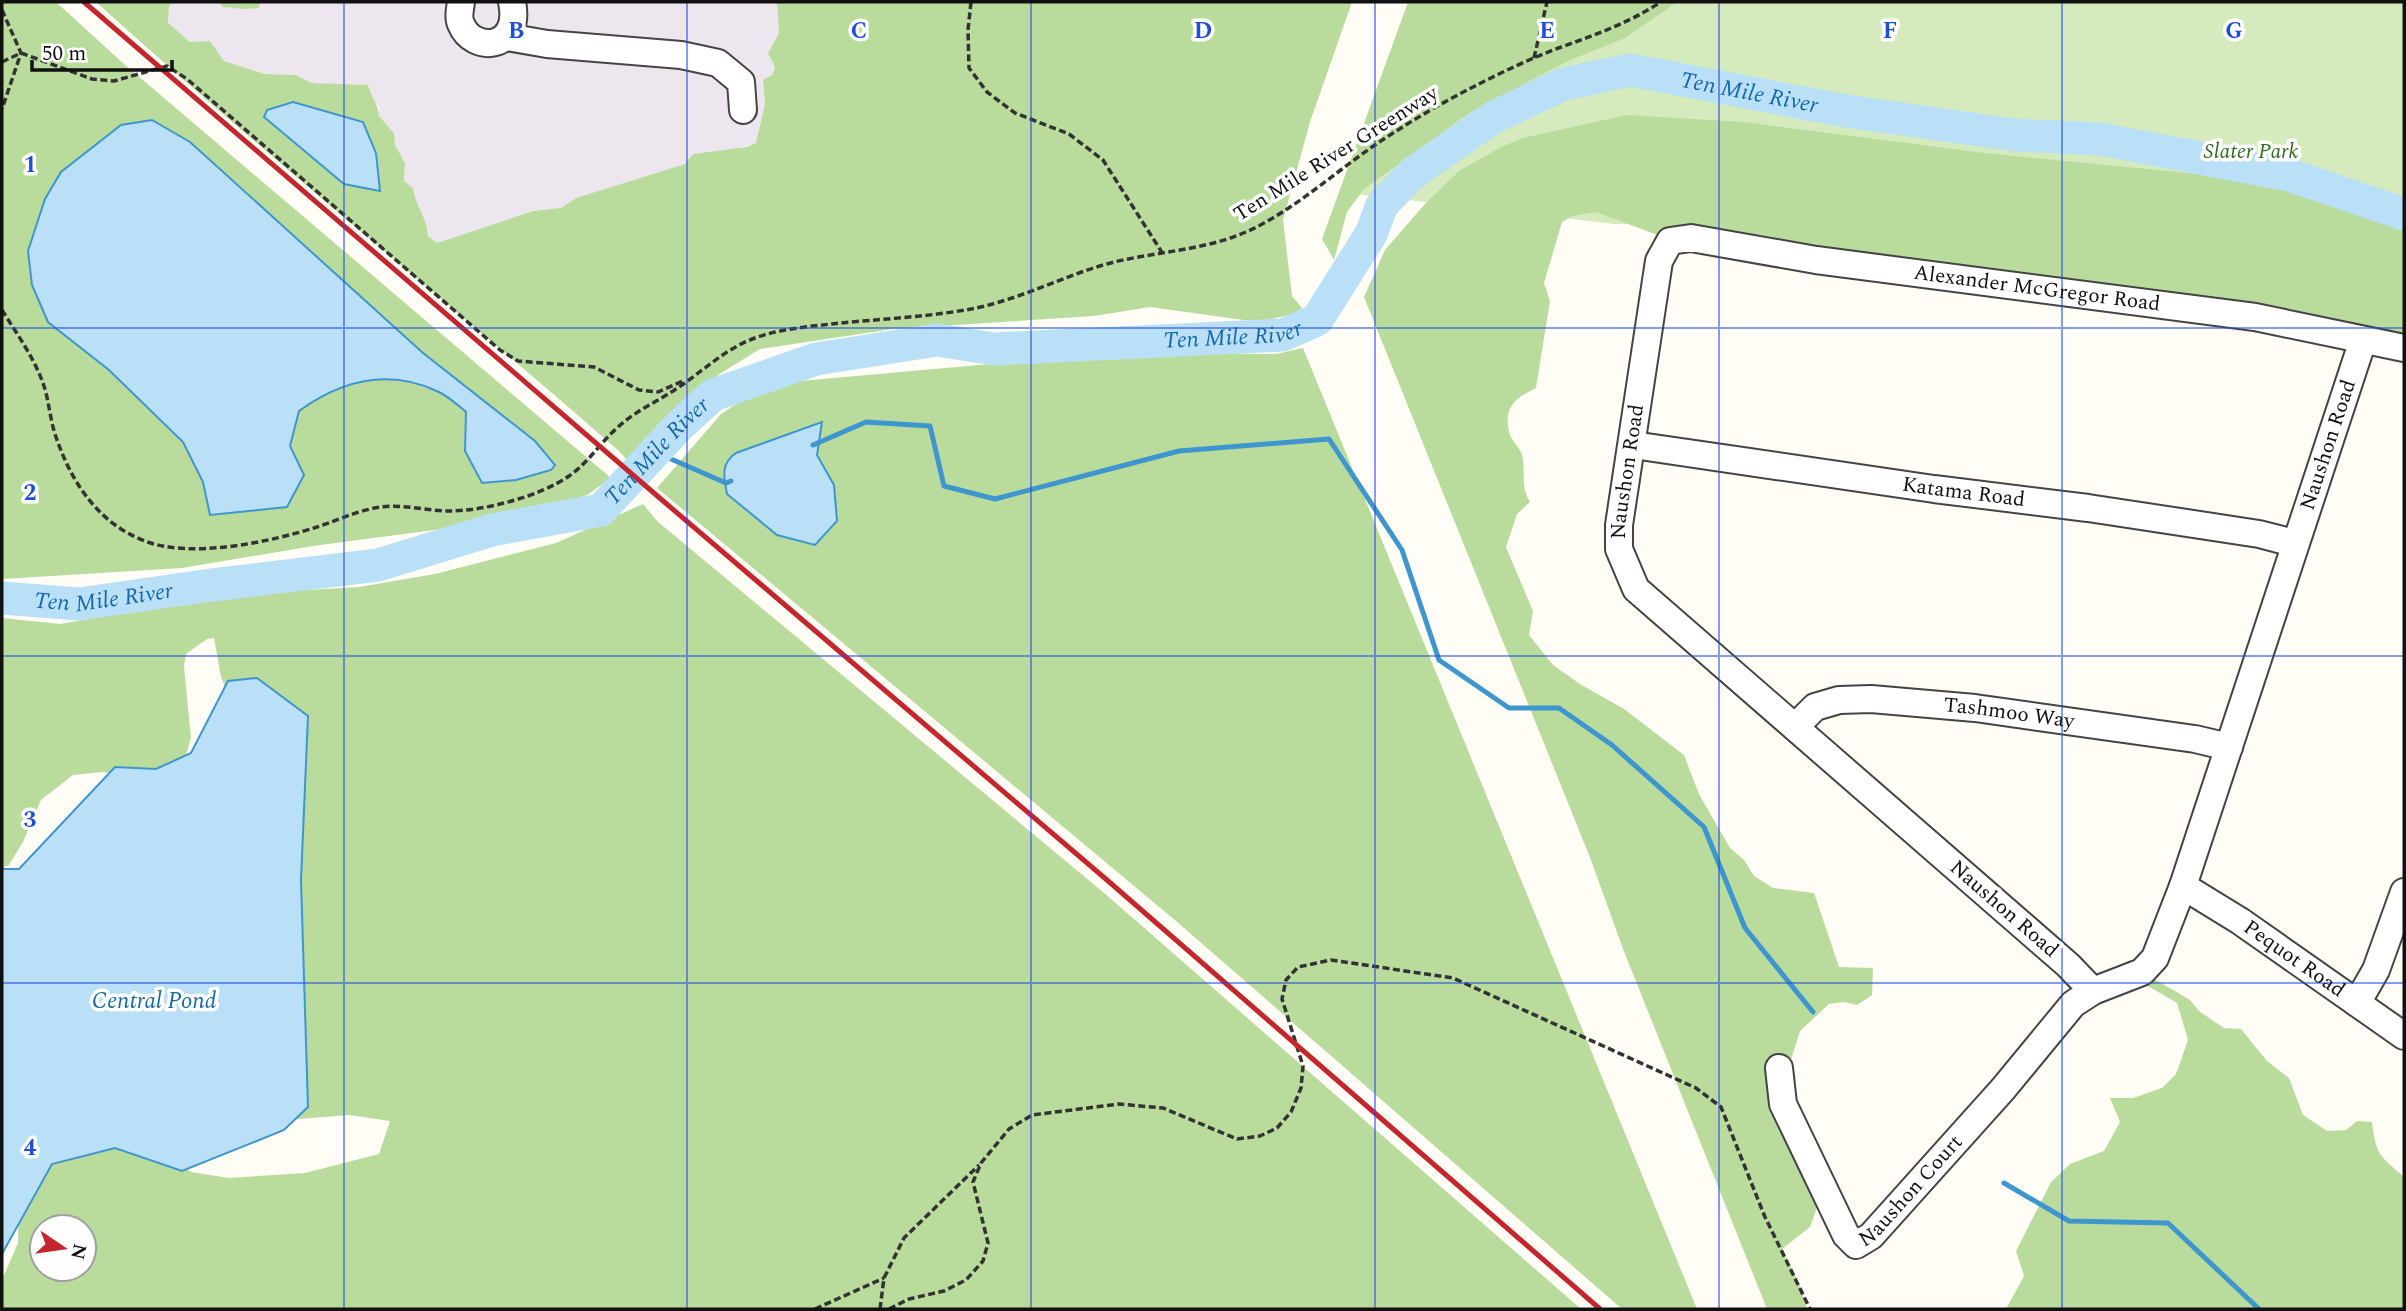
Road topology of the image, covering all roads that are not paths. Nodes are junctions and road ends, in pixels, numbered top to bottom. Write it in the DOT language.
graph roads {
  1 [pos="461,2"];
  2 [pos="512,2"];
  3 [pos="507,37"];
  4 [pos="743,110"];
  5 [pos="1670,241"];
  6 [pos="2363,340"];
  7 [pos="2404,348"];
  8 [pos="1633,445"];
  9 [pos="2294,543"];
  10 [pos="1795,727"];
  11 [pos="2229,747"];
  12 [pos="2183,886"];
  13 [pos="2404,891"];
  14 [pos="2093,991"];
  15 [pos="2357,1003"];
  16 [pos="2404,1036"];
  17 [pos="1779,1068"];
  1 -- 3 [label="street"];
  2 -- 3 [label="street"];
  3 -- 4 [label="street"];
  5 -- 6 [label="street, Alexander McGregor Road"];
  5 -- 8 [label="street, Naushon Road"];
  6 -- 7 [label="street, Alexander McGregor Road"];
  6 -- 9 [label="street, Naushon Road"];
  8 -- 9 [label="street, Katama Road"];
  8 -- 10 [label="street, Naushon Road"];
  9 -- 11 [label="street, Naushon Road"];
  10 -- 11 [label="street, Tashmoo Way"];
  10 -- 14 [label="street, Naushon Road"];
  11 -- 12 [label="street, Naushon Road"];
  12 -- 14 [label="street, Naushon Road"];
  12 -- 15 [label="street, Pequot Road"];
  13 -- 15 [label="street"];
  14 -- 17 [label="street, Naushon Court"];
  15 -- 16 [label="street, Pequot Road"];
}
